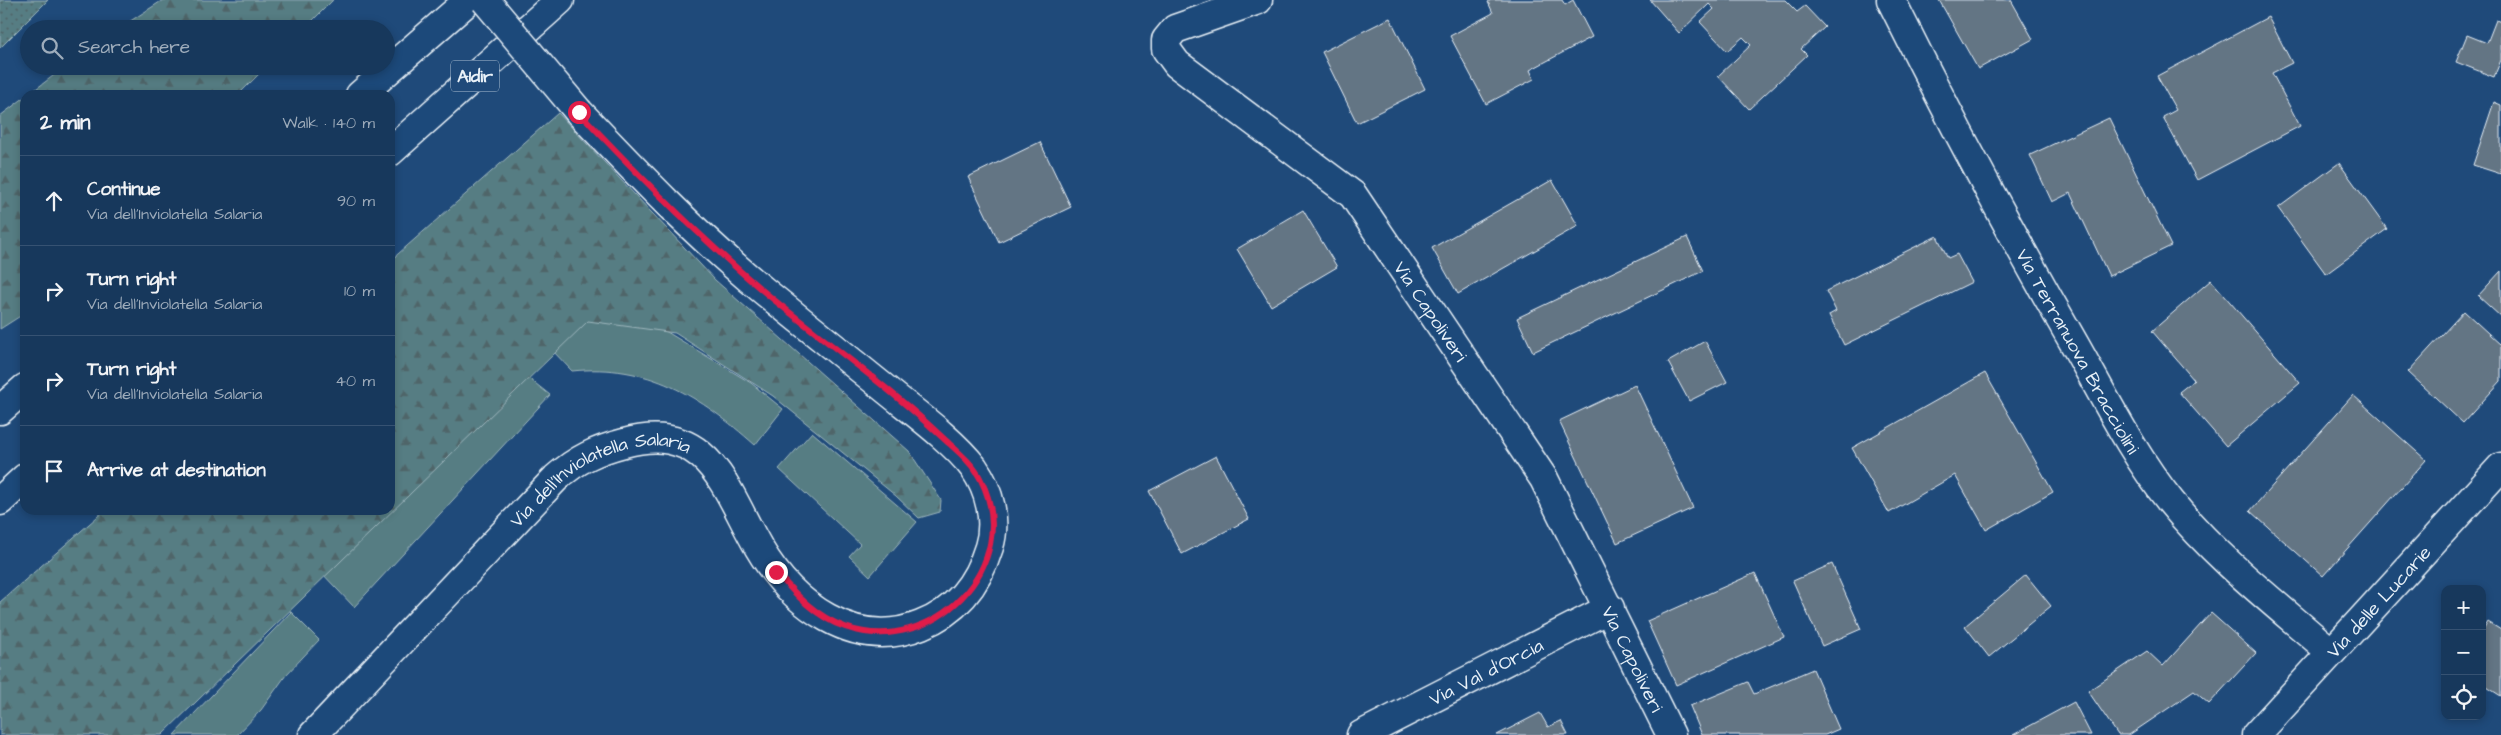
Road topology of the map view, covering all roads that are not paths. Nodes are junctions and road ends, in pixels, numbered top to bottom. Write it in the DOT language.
graph roads {
  1 [pos="469,0"];
  2 [pos="485,0"];
  3 [pos="560,0"];
  4 [pos="1258,0"];
  5 [pos="1891,0"];
  6 [pos="395,64"];
  7 [pos="383,75"];
  8 [pos="366,90"];
  9 [pos="395,148"];
  10 [pos="20,392"];
  11 [pos="0,410"];
  12 [pos="2501,467"];
  13 [pos="20,483"];
  14 [pos="0,501"];
  15 [pos="1610,608"];
  16 [pos="2332,652"];
  17 [pos="313,735"];
  18 [pos="1361,735"];
  19 [pos="1671,735"];
  20 [pos="2256,735"];
  1 -- 6 [label="main road"];
  2 -- 17 [label="main road, Via dell'Inviolatella Salaria, bridge"];
  3 -- 9 [label="main road, A1dir"];
  4 -- 15 [label="main road, Via Capoliveri"];
  5 -- 16 [label="main road, Via Terranuova Bracciolini"];
  7 -- 8 [label="main road"];
  10 -- 11 [label="main road"];
  12 -- 16 [label="main road, Via delle Lucarie"];
  13 -- 14 [label="main road"];
  15 -- 18 [label="main road, Via Val d'Orcia"];
  15 -- 19 [label="main road, Via Capoliveri"];
  16 -- 20 [label="main road, Via delle Lucarie"];
}
